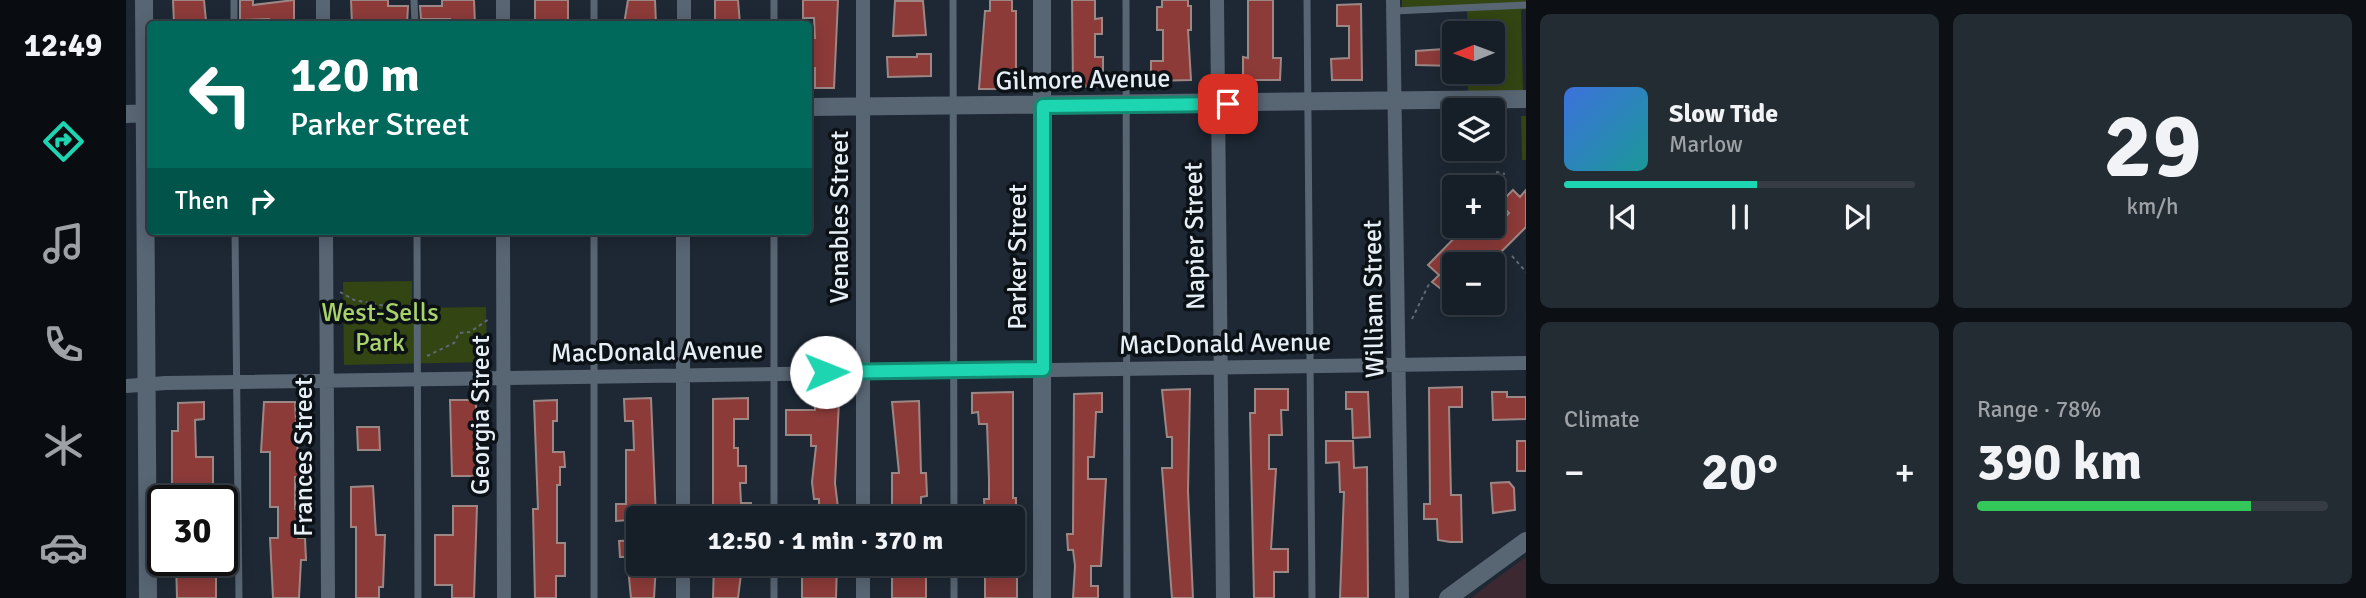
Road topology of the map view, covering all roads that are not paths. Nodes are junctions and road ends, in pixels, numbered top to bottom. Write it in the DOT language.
graph roads {
  1 [pos="144,0"];
  2 [pos="234,0"];
  3 [pos="323,0"];
  4 [pos="414,0"];
  5 [pos="503,0"];
  6 [pos="594,0"];
  7 [pos="684,0"];
  8 [pos="774,0"];
  9 [pos="863,0"];
  10 [pos="953,0"];
  11 [pos="1042,0"];
  12 [pos="1126,0"];
  13 [pos="1217,0"];
  14 [pos="1307,0"];
  15 [pos="1393,5"];
  16 [pos="1526,5"];
  17 [pos="234,21"];
  18 [pos="323,21"];
  19 [pos="415,21"];
  20 [pos="503,21"];
  21 [pos="594,21"];
  22 [pos="684,21"];
  23 [pos="774,21"];
  24 [pos="147,85"];
  25 [pos="1526,99"];
  26 [pos="1395,101"];
  27 [pos="1307,102"];
  28 [pos="1217,104"];
  29 [pos="1127,105"];
  30 [pos="1043,106"];
  31 [pos="812,107"];
  32 [pos="954,107"];
  33 [pos="863,108"];
  34 [pos="147,113"];
  35 [pos="126,114"];
  36 [pos="147,235"];
  37 [pos="235,235"];
  38 [pos="326,235"];
  39 [pos="416,235"];
  40 [pos="503,235"];
  41 [pos="594,235"];
  42 [pos="684,235"];
  43 [pos="774,235"];
  44 [pos="1526,363"];
  45 [pos="1310,365"];
  46 [pos="1399,366"];
  47 [pos="1221,367"];
  48 [pos="1128,368"];
  49 [pos="1043,369"];
  50 [pos="954,370"];
  51 [pos="418,372"];
  52 [pos="864,372"];
  53 [pos="774,373"];
  54 [pos="683,376"];
  55 [pos="593,378"];
  56 [pos="505,380"];
  57 [pos="237,382"];
  58 [pos="327,382"];
  59 [pos="146,384"];
  60 [pos="126,386"];
  61 [pos="683,506"];
  62 [pos="774,506"];
  63 [pos="863,506"];
  64 [pos="954,506"];
  65 [pos="1526,541"];
  66 [pos="683,576"];
  67 [pos="774,576"];
  68 [pos="863,576"];
  69 [pos="954,576"];
  70 [pos="148,598"];
  71 [pos="239,598"];
  72 [pos="328,598"];
  73 [pos="418,598"];
  74 [pos="504,598"];
  75 [pos="594,598"];
  76 [pos="683,598"];
  77 [pos="774,598"];
  78 [pos="863,598"];
  79 [pos="954,598"];
  80 [pos="1042,598"];
  81 [pos="1127,598"];
  82 [pos="1223,598"];
  83 [pos="1312,598"];
  84 [pos="1402,598"];
  85 [pos="1448,598"];
  1 -- 24 [label="street"];
  2 -- 17 [label="lane"];
  3 -- 18 [label="street"];
  4 -- 19 [label="lane"];
  5 -- 20 [label="street"];
  6 -- 21 [label="lane"];
  7 -- 22 [label="street"];
  8 -- 23 [label="lane"];
  9 -- 33 [label="street, Venables Street"];
  10 -- 32 [label="lane"];
  11 -- 30 [label="street, Parker Street"];
  12 -- 29 [label="lane"];
  13 -- 28 [label="street, Napier Street"];
  14 -- 27 [label="lane"];
  15 -- 16 [label="lane"];
  15 -- 26 [label="street, William Street"];
  25 -- 26 [label="street, Gilmore Avenue"];
  26 -- 27 [label="street, Gilmore Avenue"];
  26 -- 46 [label="street, William Street"];
  27 -- 28 [label="street, Gilmore Avenue"];
  27 -- 45 [label="lane"];
  28 -- 29 [label="street, Gilmore Avenue"];
  28 -- 47 [label="street, Napier Street"];
  29 -- 30 [label="street, Gilmore Avenue"];
  29 -- 48 [label="lane"];
  30 -- 32 [label="street, Gilmore Avenue"];
  30 -- 49 [label="street, Parker Street"];
  31 -- 33 [label="street, Gilmore Avenue"];
  32 -- 33 [label="street, Gilmore Avenue"];
  32 -- 50 [label="lane"];
  33 -- 52 [label="street, Venables Street"];
  34 -- 35 [label="street"];
  36 -- 59 [label="street"];
  37 -- 57 [label="lane"];
  38 -- 58 [label="street, Frances Street"];
  39 -- 51 [label="lane"];
  40 -- 56 [label="street, Georgia Street"];
  41 -- 55 [label="lane"];
  42 -- 54 [label="street"];
  43 -- 53 [label="lane"];
  44 -- 46 [label="street, MacDonald Avenue"];
  45 -- 46 [label="street, MacDonald Avenue"];
  45 -- 47 [label="street, MacDonald Avenue"];
  45 -- 83 [label="lane"];
  46 -- 84 [label="street, William Street"];
  47 -- 48 [label="street, MacDonald Avenue"];
  47 -- 82 [label="street, Napier Street"];
  48 -- 49 [label="street, MacDonald Avenue"];
  48 -- 81 [label="lane"];
  49 -- 50 [label="street, MacDonald Avenue"];
  49 -- 80 [label="street, Parker Street"];
  50 -- 52 [label="street, MacDonald Avenue"];
  50 -- 64 [label="lane"];
  51 -- 56 [label="street, MacDonald Avenue"];
  51 -- 58 [label="street, MacDonald Avenue"];
  51 -- 73 [label="lane"];
  52 -- 53 [label="street, MacDonald Avenue"];
  52 -- 63 [label="street, Venables Street"];
  53 -- 54 [label="street, MacDonald Avenue"];
  53 -- 62 [label="lane"];
  54 -- 55 [label="street, MacDonald Avenue"];
  54 -- 61 [label="street"];
  55 -- 56 [label="street, MacDonald Avenue"];
  55 -- 75 [label="lane"];
  56 -- 74 [label="street, Georgia Street"];
  57 -- 58 [label="street, MacDonald Avenue"];
  57 -- 59 [label="street, MacDonald Avenue"];
  57 -- 71 [label="lane"];
  58 -- 72 [label="street, Frances Street"];
  59 -- 60 [label="street, MacDonald Avenue"];
  59 -- 70 [label="street"];
  65 -- 85 [label="street"];
  66 -- 76 [label="street"];
  67 -- 77 [label="lane"];
  68 -- 78 [label="street"];
  69 -- 79 [label="lane"];
}
